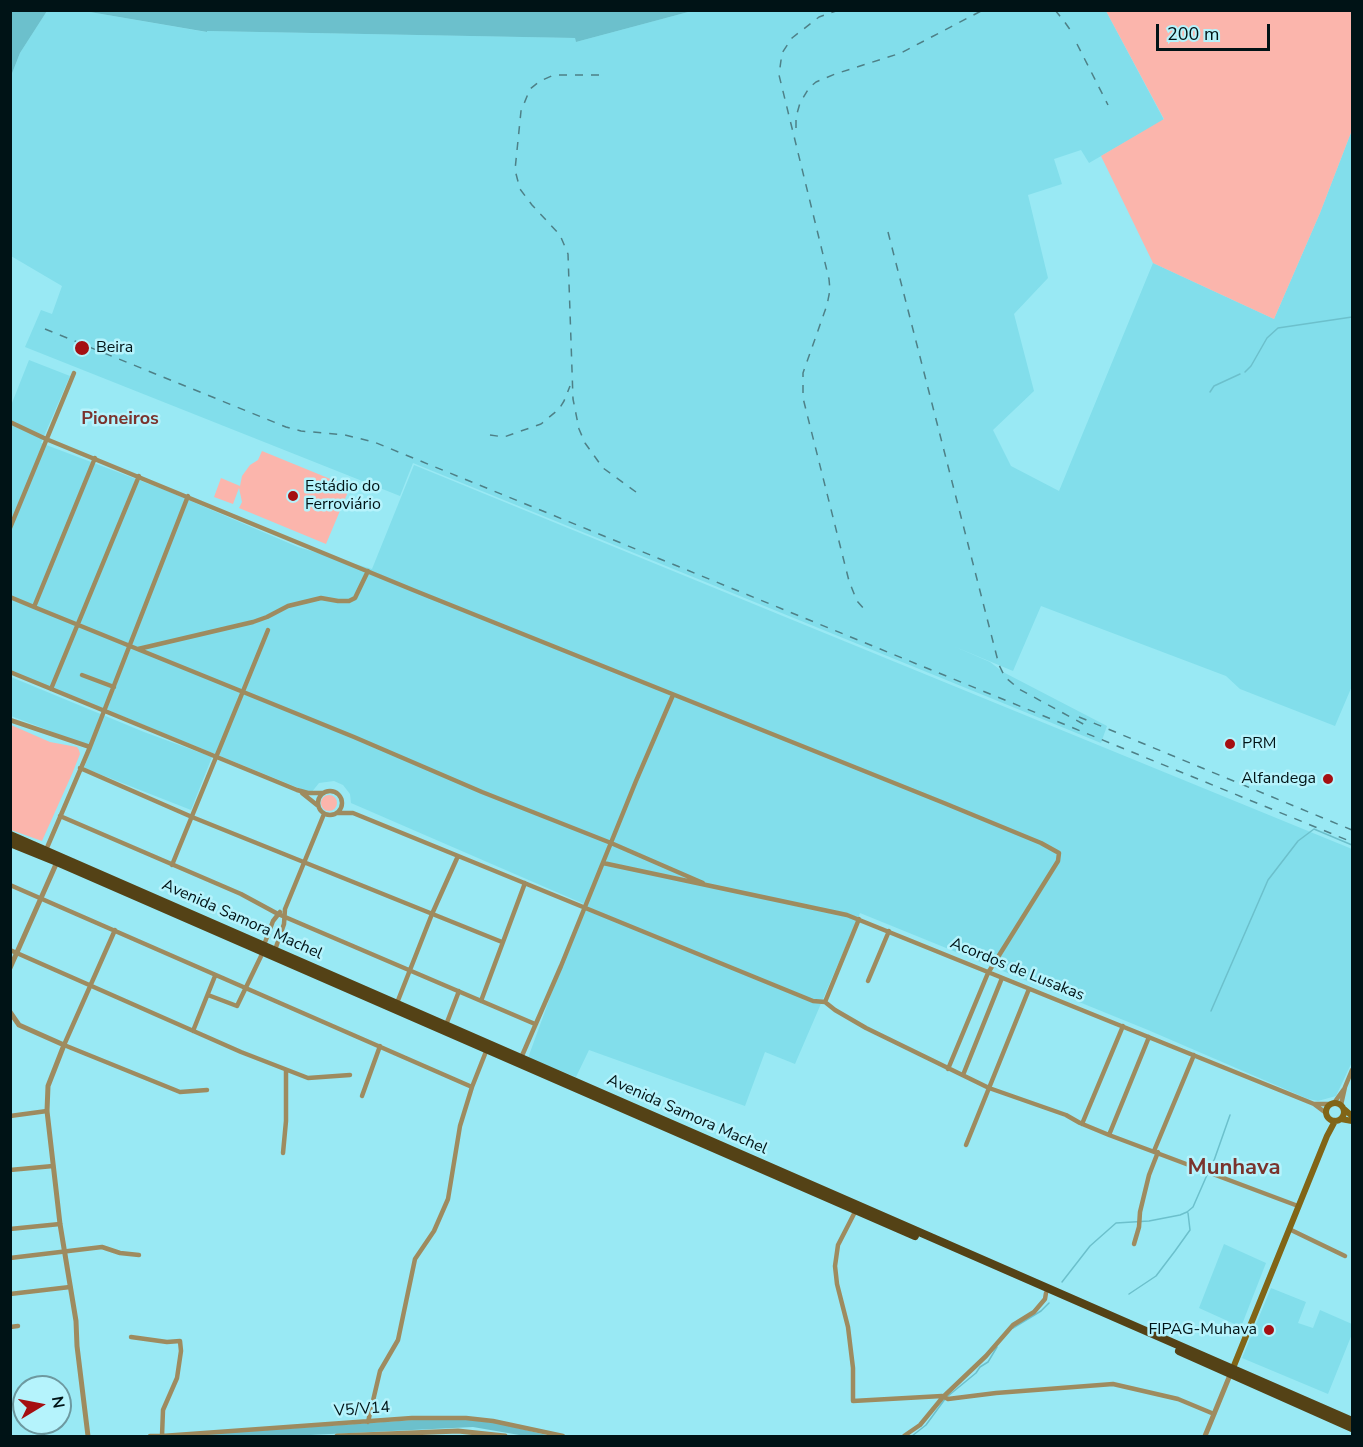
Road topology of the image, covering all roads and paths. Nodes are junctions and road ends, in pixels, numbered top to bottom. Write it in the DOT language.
graph roads {
  1 [pos="74,373"];
  2 [pos="10,422"];
  3 [pos="46,439"];
  4 [pos="95,458"];
  5 [pos="139,476"];
  6 [pos="188,496"];
  7 [pos="10,528"];
  8 [pos="368,571"];
  9 [pos="10,597"];
  10 [pos="34,607"];
  11 [pos="77,624"];
  12 [pos="268,630"];
  13 [pos="130,646"];
  14 [pos="138,649"];
  15 [pos="10,672"];
  16 [pos="82,675"];
  17 [pos="114,687"];
  18 [pos="51,688"];
  19 [pos="242,692"];
  20 [pos="673,695"];
  21 [pos="105,710"];
  22 [pos="10,720"];
  23 [pos="90,747"];
  24 [pos="216,755"];
  25 [pos="80,768"];
  26 [pos="297,790"];
  27 [pos="322,793"];
  28 [pos="342,801"];
  29 [pos="318,806"];
  30 [pos="338,813"];
  31 [pos="353,813"];
  32 [pos="324,814"];
  33 [pos="60,816"];
  34 [pos="192,817"];
  35 [pos="10,835"];
  36 [pos="10,843"];
  37 [pos="611,843"];
  38 [pos="24,845"];
  39 [pos="46,850"];
  40 [pos="458,856"];
  41 [pos="57,862"];
  42 [pos="303,862"];
  43 [pos="603,863"];
  44 [pos="172,865"];
  45 [pos="87,872"];
  46 [pos="703,883"];
  47 [pos="525,884"];
  48 [pos="10,885"];
  49 [pos="41,898"];
  50 [pos="585,908"];
  51 [pos="285,909"];
  52 [pos="278,914"];
  53 [pos="432,914"];
  54 [pos="285,917"];
  55 [pos="859,920"];
  56 [pos="115,930"];
  57 [pos="889,931"];
  58 [pos="502,942"];
  59 [pos="263,948"];
  60 [pos="10,950"];
  61 [pos="275,950"];
  62 [pos="17,953"];
  63 [pos="10,968"];
  64 [pos="410,970"];
  65 [pos="988,973"];
  66 [pos="215,976"];
  67 [pos="1002,978"];
  68 [pos="868,981"];
  69 [pos="89,986"];
  70 [pos="245,988"];
  71 [pos="1029,989"];
  72 [pos="459,991"];
  73 [pos="207,995"];
  74 [pos="481,1000"];
  75 [pos="825,1002"];
  76 [pos="397,1003"];
  77 [pos="10,1012"];
  78 [pos="12,1021"];
  79 [pos="535,1024"];
  80 [pos="446,1025"];
  81 [pos="1123,1026"];
  82 [pos="193,1031"];
  83 [pos="1149,1037"];
  84 [pos="64,1045"];
  85 [pos="380,1046"];
  86 [pos="488,1047"];
  87 [pos="1194,1055"];
  88 [pos="521,1058"];
  89 [pos="948,1069"];
  90 [pos="286,1070"];
  91 [pos="1353,1070"];
  92 [pos="350,1075"];
  93 [pos="963,1075"];
  94 [pos="472,1087"];
  95 [pos="988,1088"];
  96 [pos="207,1090"];
  97 [pos="362,1096"];
  98 [pos="1314,1104"];
  99 [pos="1337,1105"];
  100 [pos="47,1112"];
  101 [pos="1326,1115"];
  102 [pos="10,1116"];
  103 [pos="1353,1119"];
  104 [pos="1338,1120"];
  105 [pos="1082,1124"];
  106 [pos="1108,1135"];
  107 [pos="1327,1136"];
  108 [pos="966,1145"];
  109 [pos="1156,1152"];
  110 [pos="283,1153"];
  111 [pos="53,1166"];
  112 [pos="10,1170"];
  113 [pos="1298,1206"];
  114 [pos="857,1207"];
  115 [pos="60,1224"];
  116 [pos="10,1229"];
  117 [pos="1289,1229"];
  118 [pos="1134,1244"];
  119 [pos="64,1251"];
  120 [pos="139,1255"];
  121 [pos="1345,1256"];
  122 [pos="10,1258"];
  123 [pos="70,1287"];
  124 [pos="1046,1293"];
  125 [pos="10,1294"];
  126 [pos="18,1326"];
  127 [pos="10,1327"];
  128 [pos="131,1337"];
  129 [pos="1232,1372"];
  130 [pos="945,1398"];
  131 [pos="1214,1414"];
  132 [pos="1353,1421"];
  133 [pos="368,1422"];
  134 [pos="1353,1428"];
  135 [pos="358,1435"];
  136 [pos="162,1436"];
  137 [pos="88,1437"];
  138 [pos="150,1437"];
  139 [pos="337,1437"];
  140 [pos="505,1437"];
  141 [pos="563,1437"];
  142 [pos="904,1437"];
  143 [pos="1205,1437"];
  1 -- 3 [label="street"];
  2 -- 3 [label="street"];
  3 -- 4 [label="street"];
  3 -- 7 [label="street"];
  4 -- 5 [label="street"];
  4 -- 10 [label="street"];
  5 -- 6 [label="street"];
  5 -- 11 [label="street"];
  6 -- 8 [label="street"];
  6 -- 13 [label="street"];
  8 -- 14 [label="street"];
  8 -- 20 [label="street"];
  9 -- 10 [label="street"];
  10 -- 11 [label="street"];
  11 -- 13 [label="street"];
  11 -- 18 [label="street"];
  12 -- 19 [label="street"];
  13 -- 14 [label="street"];
  13 -- 17 [label="street"];
  14 -- 19 [label="street"];
  15 -- 18 [label="street"];
  16 -- 17 [label="street"];
  17 -- 21 [label="street"];
  18 -- 21 [label="street"];
  19 -- 24 [label="street"];
  19 -- 37 [label="street"];
  20 -- 37 [label="street"];
  20 -- 65 [label="street"];
  21 -- 23 [label="street"];
  21 -- 24 [label="street"];
  22 -- 23 [label="street"];
  23 -- 25 [label="street"];
  24 -- 26 [label="street"];
  24 -- 34 [label="street"];
  25 -- 33 [label="street"];
  25 -- 34 [label="street"];
  26 -- 27 [label="street"];
  26 -- 29 [label="street"];
  27 -- 28 [label="street"];
  27 -- 29 [label="street"];
  28 -- 30 [label="street"];
  28 -- 31 [label="street"];
  29 -- 32 [label="street"];
  30 -- 31 [label="street"];
  30 -- 32 [label="street"];
  31 -- 40 [label="street"];
  32 -- 42 [label="street"];
  33 -- 39 [label="street"];
  33 -- 44 [label="street"];
  34 -- 42 [label="street"];
  34 -- 44 [label="street"];
  35 -- 38 [label="highway, Avenida Samora Machel"];
  36 -- 38 [label="highway, Avenida Samora Machel"];
  37 -- 43 [label="street"];
  37 -- 46 [label="street"];
  38 -- 39 [label="highway, Avenida Samora Machel"];
  38 -- 41 [label="highway, Avenida Samora Machel"];
  39 -- 45 [label="highway, Avenida Samora Machel"];
  40 -- 47 [label="street"];
  40 -- 53 [label="street"];
  41 -- 45 [label="highway, Avenida Samora Machel"];
  41 -- 49 [label="street"];
  42 -- 51 [label="street"];
  42 -- 53 [label="street"];
  43 -- 46 [label="street"];
  43 -- 50 [label="street"];
  44 -- 52 [label="street"];
  45 -- 59 [label="highway, Avenida Samora Machel"];
  46 -- 55 [label="street, Acordos de Lusakas"];
  47 -- 50 [label="street"];
  47 -- 58 [label="street"];
  48 -- 49 [label="street"];
  49 -- 56 [label="street"];
  49 -- 62 [label="street"];
  50 -- 75 [label="street"];
  50 -- 79 [label="street"];
  51 -- 52 [label="street"];
  51 -- 54 [label="street"];
  52 -- 54 [label="street"];
  52 -- 59 [label="street"];
  53 -- 58 [label="street"];
  53 -- 64 [label="street"];
  54 -- 61 [label="street"];
  54 -- 64 [label="street"];
  55 -- 57 [label="street, Acordos de Lusakas"];
  55 -- 75 [label="street"];
  56 -- 66 [label="street"];
  56 -- 69 [label="street"];
  57 -- 65 [label="street, Acordos de Lusakas"];
  57 -- 68 [label="street"];
  58 -- 74 [label="street"];
  59 -- 61 [label="highway, Avenida Samora Machel"];
  59 -- 70 [label="street"];
  59 -- 86 [label="highway, Avenida Samora Machel"];
  60 -- 62 [label="street"];
  61 -- 76 [label="highway, Avenida Samora Machel"];
  62 -- 63 [label="street"];
  62 -- 69 [label="street"];
  64 -- 72 [label="street"];
  64 -- 76 [label="street"];
  65 -- 67 [label="street, Acordos de Lusakas"];
  65 -- 89 [label="street"];
  66 -- 70 [label="street"];
  66 -- 73 [label="street"];
  67 -- 71 [label="street, Acordos de Lusakas"];
  67 -- 93 [label="street"];
  69 -- 82 [label="street"];
  69 -- 84 [label="street"];
  70 -- 73 [label="street"];
  70 -- 85 [label="street"];
  71 -- 81 [label="street, Acordos de Lusakas"];
  71 -- 95 [label="street"];
  72 -- 74 [label="street"];
  72 -- 80 [label="street"];
  73 -- 82 [label="street"];
  74 -- 79 [label="street"];
  75 -- 89 [label="street"];
  76 -- 80 [label="highway, Avenida Samora Machel"];
  77 -- 78 [label="street"];
  78 -- 84 [label="street"];
  79 -- 88 [label="street"];
  80 -- 86 [label="highway, Avenida Samora Machel"];
  81 -- 83 [label="street, Acordos de Lusakas"];
  81 -- 105 [label="street"];
  82 -- 90 [label="street"];
  83 -- 87 [label="street, Acordos de Lusakas"];
  83 -- 106 [label="street"];
  84 -- 96 [label="street"];
  84 -- 100 [label="street"];
  85 -- 94 [label="street"];
  85 -- 97 [label="street"];
  86 -- 88 [label="highway, Avenida Samora Machel"];
  86 -- 94 [label="street"];
  86 -- 114 [label="highway, Avenida Samora Machel"];
  87 -- 98 [label="street, Acordos de Lusakas"];
  87 -- 109 [label="street"];
  88 -- 114 [label="highway, Avenida Samora Machel"];
  89 -- 93 [label="street"];
  90 -- 92 [label="street"];
  90 -- 110 [label="street"];
  91 -- 99 [label="street"];
  93 -- 95 [label="street"];
  94 -- 133 [label="street"];
  95 -- 105 [label="street"];
  95 -- 108 [label="street"];
  98 -- 99 [label="street"];
  98 -- 101 [label="street"];
  99 -- 101 [label="main road"];
  99 -- 103 [label="main road"];
  99 -- 104 [label="main road"];
  100 -- 102 [label="street"];
  100 -- 111 [label="street"];
  101 -- 104 [label="main road"];
  101 -- 107 [label="main road"];
  103 -- 104 [label="main road"];
  104 -- 107 [label="main road"];
  105 -- 106 [label="street"];
  106 -- 109 [label="street"];
  107 -- 113 [label="main road"];
  109 -- 113 [label="street"];
  109 -- 118 [label="street"];
  111 -- 112 [label="street"];
  111 -- 115 [label="street"];
  113 -- 117 [label="main road"];
  114 -- 124 [label="highway, Avenida Samora Machel"];
  114 -- 129 [label="highway, Avenida Samora Machel"];
  114 -- 130 [label="street"];
  115 -- 116 [label="street"];
  115 -- 119 [label="street"];
  117 -- 121 [label="street"];
  117 -- 129 [label="main road"];
  119 -- 120 [label="street"];
  119 -- 122 [label="street"];
  119 -- 123 [label="street"];
  123 -- 125 [label="street"];
  123 -- 137 [label="street"];
  124 -- 129 [label="highway, Avenida Samora Machel"];
  124 -- 130 [label="street"];
  126 -- 127 [label="street"];
  128 -- 136 [label="street"];
  129 -- 131 [label="street"];
  129 -- 132 [label="highway, Avenida Samora Machel"];
  129 -- 134 [label="highway, Avenida Samora Machel"];
  130 -- 131 [label="street"];
  130 -- 142 [label="street"];
  131 -- 143 [label="street"];
  133 -- 136 [label="street, V5/V14"];
  133 -- 141 [label="street, V5/V14"];
  135 -- 139 [label="street"];
  135 -- 140 [label="street"];
  136 -- 138 [label="street, V5/V14"];
}
